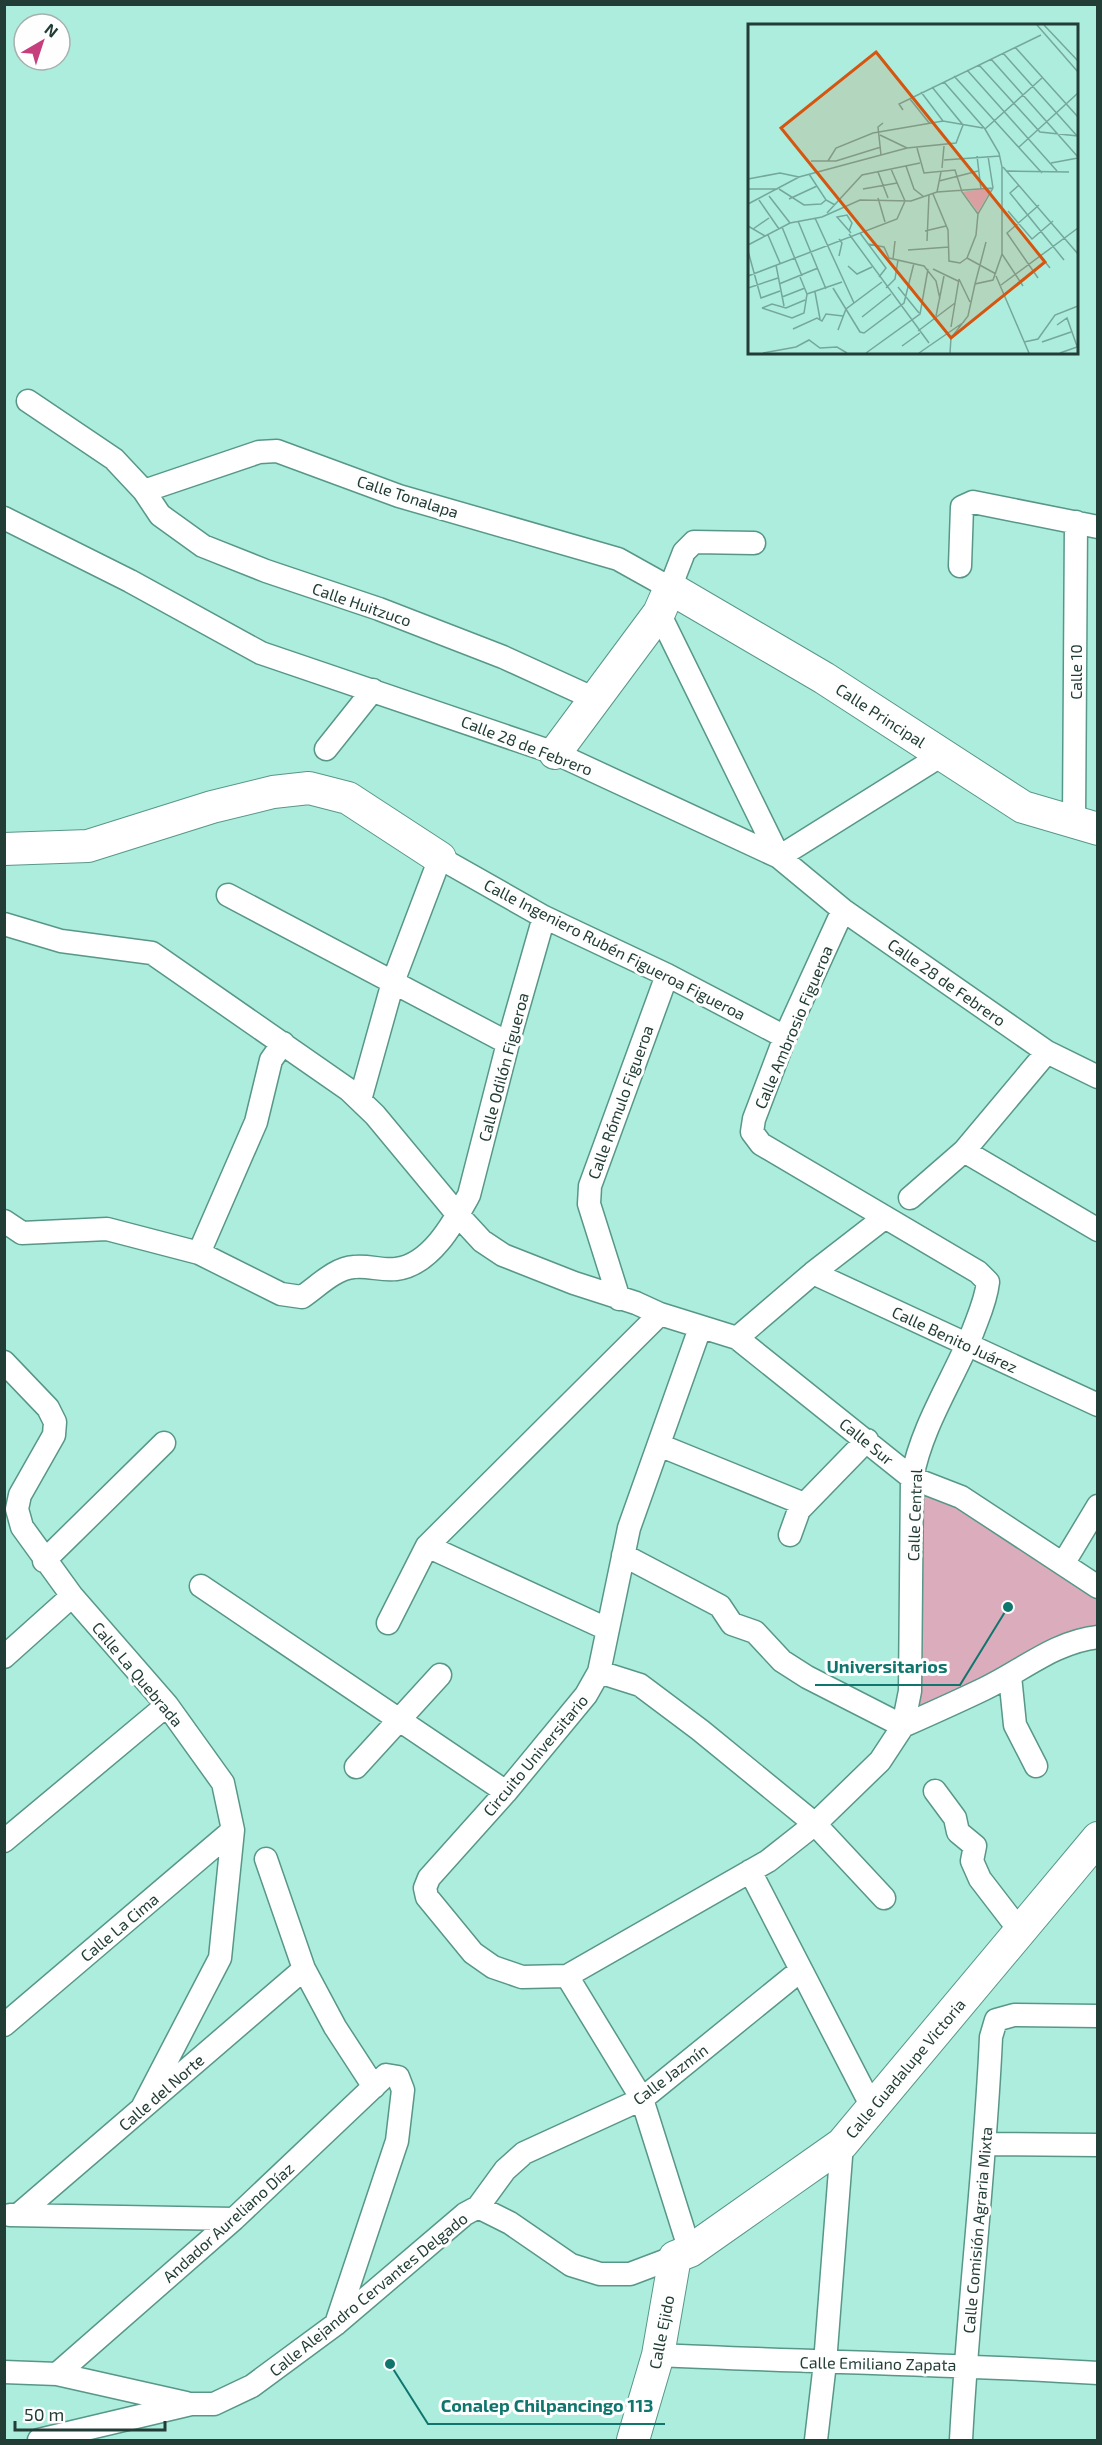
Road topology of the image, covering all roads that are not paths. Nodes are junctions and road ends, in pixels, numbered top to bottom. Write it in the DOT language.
graph roads {
  1 [pos="28,401"];
  2 [pos="144,491"];
  3 [pos="4,518"];
  4 [pos="1087,525"];
  5 [pos="754,543"];
  6 [pos="960,566"];
  7 [pos="664,601"];
  8 [pos="373,690"];
  9 [pos="595,699"];
  10 [pos="326,749"];
  11 [pos="555,753"];
  12 [pos="942,755"];
  13 [pos="1086,825"];
  14 [pos="4,849"];
  15 [pos="779,856"];
  16 [pos="440,858"];
  17 [pos="228,895"];
  18 [pos="843,910"];
  19 [pos="544,917"];
  20 [pos="4,924"];
  21 [pos="667,975"];
  22 [pos="393,982"];
  23 [pos="785,1037"];
  24 [pos="508,1043"];
  25 [pos="283,1044"];
  26 [pos="1047,1052"];
  27 [pos="1098,1077"];
  28 [pos="360,1100"];
  29 [pos="964,1151"];
  30 [pos="910,1198"];
  31 [pos="458,1215"];
  32 [pos="884,1218"];
  33 [pos="4,1221"];
  34 [pos="1098,1230"];
  35 [pos="199,1253"];
  36 [pos="813,1273"];
  37 [pos="619,1299"];
  38 [pos="660,1314"];
  39 [pos="700,1328"];
  40 [pos="737,1338"];
  41 [pos="967,1344"];
  42 [pos="4,1362"];
  43 [pos="1098,1405"];
  44 [pos="867,1440"];
  45 [pos="164,1443"];
  46 [pos="658,1445"];
  47 [pos="912,1478"];
  48 [pos="804,1504"];
  49 [pos="1098,1506"];
  50 [pos="790,1534"];
  51 [pos="427,1546"];
  52 [pos="623,1555"];
  53 [pos="44,1561"];
  54 [pos="1063,1564"];
  55 [pos="201,1586"];
  56 [pos="1098,1587"];
  57 [pos="72,1596"];
  58 [pos="388,1623"];
  59 [pos="607,1629"];
  60 [pos="1097,1637"];
  61 [pos="4,1657"];
  62 [pos="599,1672"];
  63 [pos="440,1675"];
  64 [pos="1010,1676"];
  65 [pos="167,1705"];
  66 [pos="399,1719"];
  67 [pos="903,1726"];
  68 [pos="1036,1766"];
  69 [pos="356,1767"];
  70 [pos="936,1791"];
  71 [pos="506,1792"];
  72 [pos="815,1824"];
  73 [pos="233,1830"];
  74 [pos="1098,1838"];
  75 [pos="4,1841"];
  76 [pos="266,1859"];
  77 [pos="750,1871"];
  78 [pos="884,1898"];
  79 [pos="1020,1931"];
  80 [pos="304,1969"];
  81 [pos="801,1970"];
  82 [pos="567,1976"];
  83 [pos="1098,2016"];
  84 [pos="4,2025"];
  85 [pos="374,2087"];
  86 [pos="642,2099"];
  87 [pos="872,2107"];
  88 [pos="142,2108"];
  89 [pos="842,2144"];
  90 [pos="986,2144"];
  91 [pos="1098,2145"];
  92 [pos="478,2207"];
  93 [pos="11,2215"];
  94 [pos="234,2219"];
  95 [pos="683,2254"];
  96 [pos="336,2324"];
  97 [pos="658,2355"];
  98 [pos="825,2363"];
  99 [pos="965,2365"];
  100 [pos="4,2372"];
  101 [pos="1098,2373"];
  102 [pos="57,2374"];
  103 [pos="191,2404"];
  104 [pos="39,2440"];
  105 [pos="633,2440"];
  106 [pos="816,2440"];
  107 [pos="961,2440"];
  1 -- 2 [label="street, Calle Huitzuco"];
  2 -- 7 [label="street, Calle Tonalapa"];
  2 -- 9 [label="street, Calle Huitzuco"];
  3 -- 8 [label="street, Calle 28 de Febrero"];
  4 -- 6 [label="street"];
  4 -- 13 [label="street, Calle 10"];
  5 -- 7 [label="street"];
  7 -- 9 [label="street"];
  7 -- 12 [label="street, Calle Principal"];
  7 -- 15 [label="street"];
  8 -- 10 [label="street"];
  8 -- 11 [label="street, Calle 28 de Febrero"];
  9 -- 11 [label="street"];
  11 -- 15 [label="street, Calle 28 de Febrero"];
  12 -- 13 [label="street, Calle Principal"];
  12 -- 15 [label="street"];
  14 -- 16 [label="street, Calle Ingeniero Rubén Figueroa Figueroa"];
  15 -- 18 [label="street, Calle 28 de Febrero"];
  16 -- 19 [label="street, Calle Ingeniero Rubén Figueroa Figueroa"];
  16 -- 22 [label="street"];
  17 -- 22 [label="street"];
  18 -- 23 [label="street, Calle Ambrosio Figueroa"];
  18 -- 26 [label="street, Calle 28 de Febrero"];
  19 -- 21 [label="street, Calle Ingeniero Rubén Figueroa Figueroa"];
  19 -- 24 [label="street, Calle Odilón Figueroa"];
  20 -- 25 [label="street"];
  21 -- 23 [label="street, Calle Ingeniero Rubén Figueroa Figueroa"];
  21 -- 37 [label="street, Calle Rómulo Figueroa"];
  22 -- 24 [label="street"];
  22 -- 28 [label="street"];
  23 -- 32 [label="street, Calle Ambrosio Figueroa"];
  24 -- 31 [label="street, Calle Odilón Figueroa"];
  25 -- 28 [label="street"];
  25 -- 35 [label="street"];
  26 -- 27 [label="street, Calle 28 de Febrero"];
  26 -- 29 [label="street"];
  28 -- 31 [label="street"];
  29 -- 30 [label="street"];
  29 -- 34 [label="street"];
  31 -- 35 [label="street, Calle Odilón Figueroa"];
  31 -- 37 [label="street"];
  32 -- 36 [label="street"];
  32 -- 41 [label="street, Calle Central"];
  33 -- 35 [label="street, Calle Odilón Figueroa"];
  36 -- 40 [label="street"];
  36 -- 41 [label="street, Calle Benito Juárez"];
  37 -- 38 [label="street"];
  38 -- 39 [label="street"];
  38 -- 51 [label="street"];
  39 -- 40 [label="street"];
  39 -- 46 [label="street, Circuito Universitario"];
  40 -- 44 [label="street, Calle Sur"];
  41 -- 43 [label="street, Calle Benito Juárez"];
  41 -- 47 [label="street, Calle Central"];
  42 -- 53 [label="street, Calle La Quebrada"];
  44 -- 47 [label="street, Calle Sur"];
  44 -- 48 [label="street"];
  45 -- 53 [label="street"];
  46 -- 48 [label="street"];
  46 -- 52 [label="street, Circuito Universitario"];
  47 -- 54 [label="street, Calle Sur"];
  47 -- 67 [label="street, Calle Central"];
  48 -- 50 [label="street"];
  49 -- 54 [label="street"];
  51 -- 58 [label="street"];
  51 -- 59 [label="street"];
  52 -- 59 [label="street, Circuito Universitario"];
  52 -- 67 [label="street"];
  53 -- 57 [label="street, Calle La Quebrada"];
  54 -- 56 [label="street, Calle Sur"];
  55 -- 66 [label="street"];
  57 -- 61 [label="street"];
  57 -- 65 [label="street, Calle La Quebrada"];
  59 -- 62 [label="street, Circuito Universitario"];
  60 -- 64 [label="street"];
  62 -- 71 [label="street, Circuito Universitario"];
  62 -- 72 [label="street"];
  63 -- 66 [label="street"];
  64 -- 67 [label="street"];
  64 -- 68 [label="street"];
  65 -- 73 [label="street, Calle La Quebrada"];
  65 -- 75 [label="street"];
  66 -- 69 [label="street"];
  66 -- 71 [label="street"];
  67 -- 72 [label="street"];
  70 -- 79 [label="street"];
  71 -- 82 [label="street, Circuito Universitario"];
  72 -- 77 [label="street"];
  72 -- 78 [label="street"];
  73 -- 84 [label="street, Calle La Cima"];
  73 -- 88 [label="street, Calle La Quebrada"];
  74 -- 79 [label="street, Calle Guadalupe Victoria"];
  76 -- 80 [label="street"];
  77 -- 81 [label="street"];
  77 -- 82 [label="street"];
  79 -- 87 [label="street, Calle Guadalupe Victoria"];
  80 -- 85 [label="street"];
  80 -- 88 [label="street, Calle del Norte"];
  81 -- 86 [label="street, Calle Jazmín"];
  81 -- 87 [label="street"];
  82 -- 86 [label="street"];
  83 -- 90 [label="street, Calle Comisión Agraria Mixta"];
  85 -- 94 [label="street, Andador Aureliano Díaz"];
  85 -- 96 [label="street, Andador Aureliano Díaz"];
  86 -- 92 [label="street, Calle Jazmín"];
  86 -- 95 [label="street"];
  87 -- 89 [label="street, Calle Guadalupe Victoria"];
  88 -- 93 [label="street, Calle del Norte"];
  89 -- 95 [label="street, Calle Guadalupe Victoria"];
  89 -- 98 [label="street"];
  90 -- 91 [label="street"];
  90 -- 99 [label="street, Calle Comisión Agraria Mixta"];
  92 -- 95 [label="street, Calle Alejandro Cervantes Delgado"];
  92 -- 96 [label="street, Calle Alejandro Cervantes Delgado"];
  93 -- 94 [label="street"];
  94 -- 102 [label="street, Andador Aureliano Díaz"];
  95 -- 97 [label="street, Calle Ejido"];
  96 -- 103 [label="street, Calle Alejandro Cervantes Delgado"];
  97 -- 98 [label="street, Calle Emiliano Zapata"];
  97 -- 105 [label="street, Calle Ejido"];
  98 -- 99 [label="street, Calle Emiliano Zapata"];
  98 -- 106 [label="street"];
  99 -- 101 [label="street, Calle Emiliano Zapata"];
  99 -- 107 [label="street, Calle Comisión Agraria Mixta"];
  100 -- 102 [label="street"];
  102 -- 103 [label="street"];
  103 -- 104 [label="street"];
}
